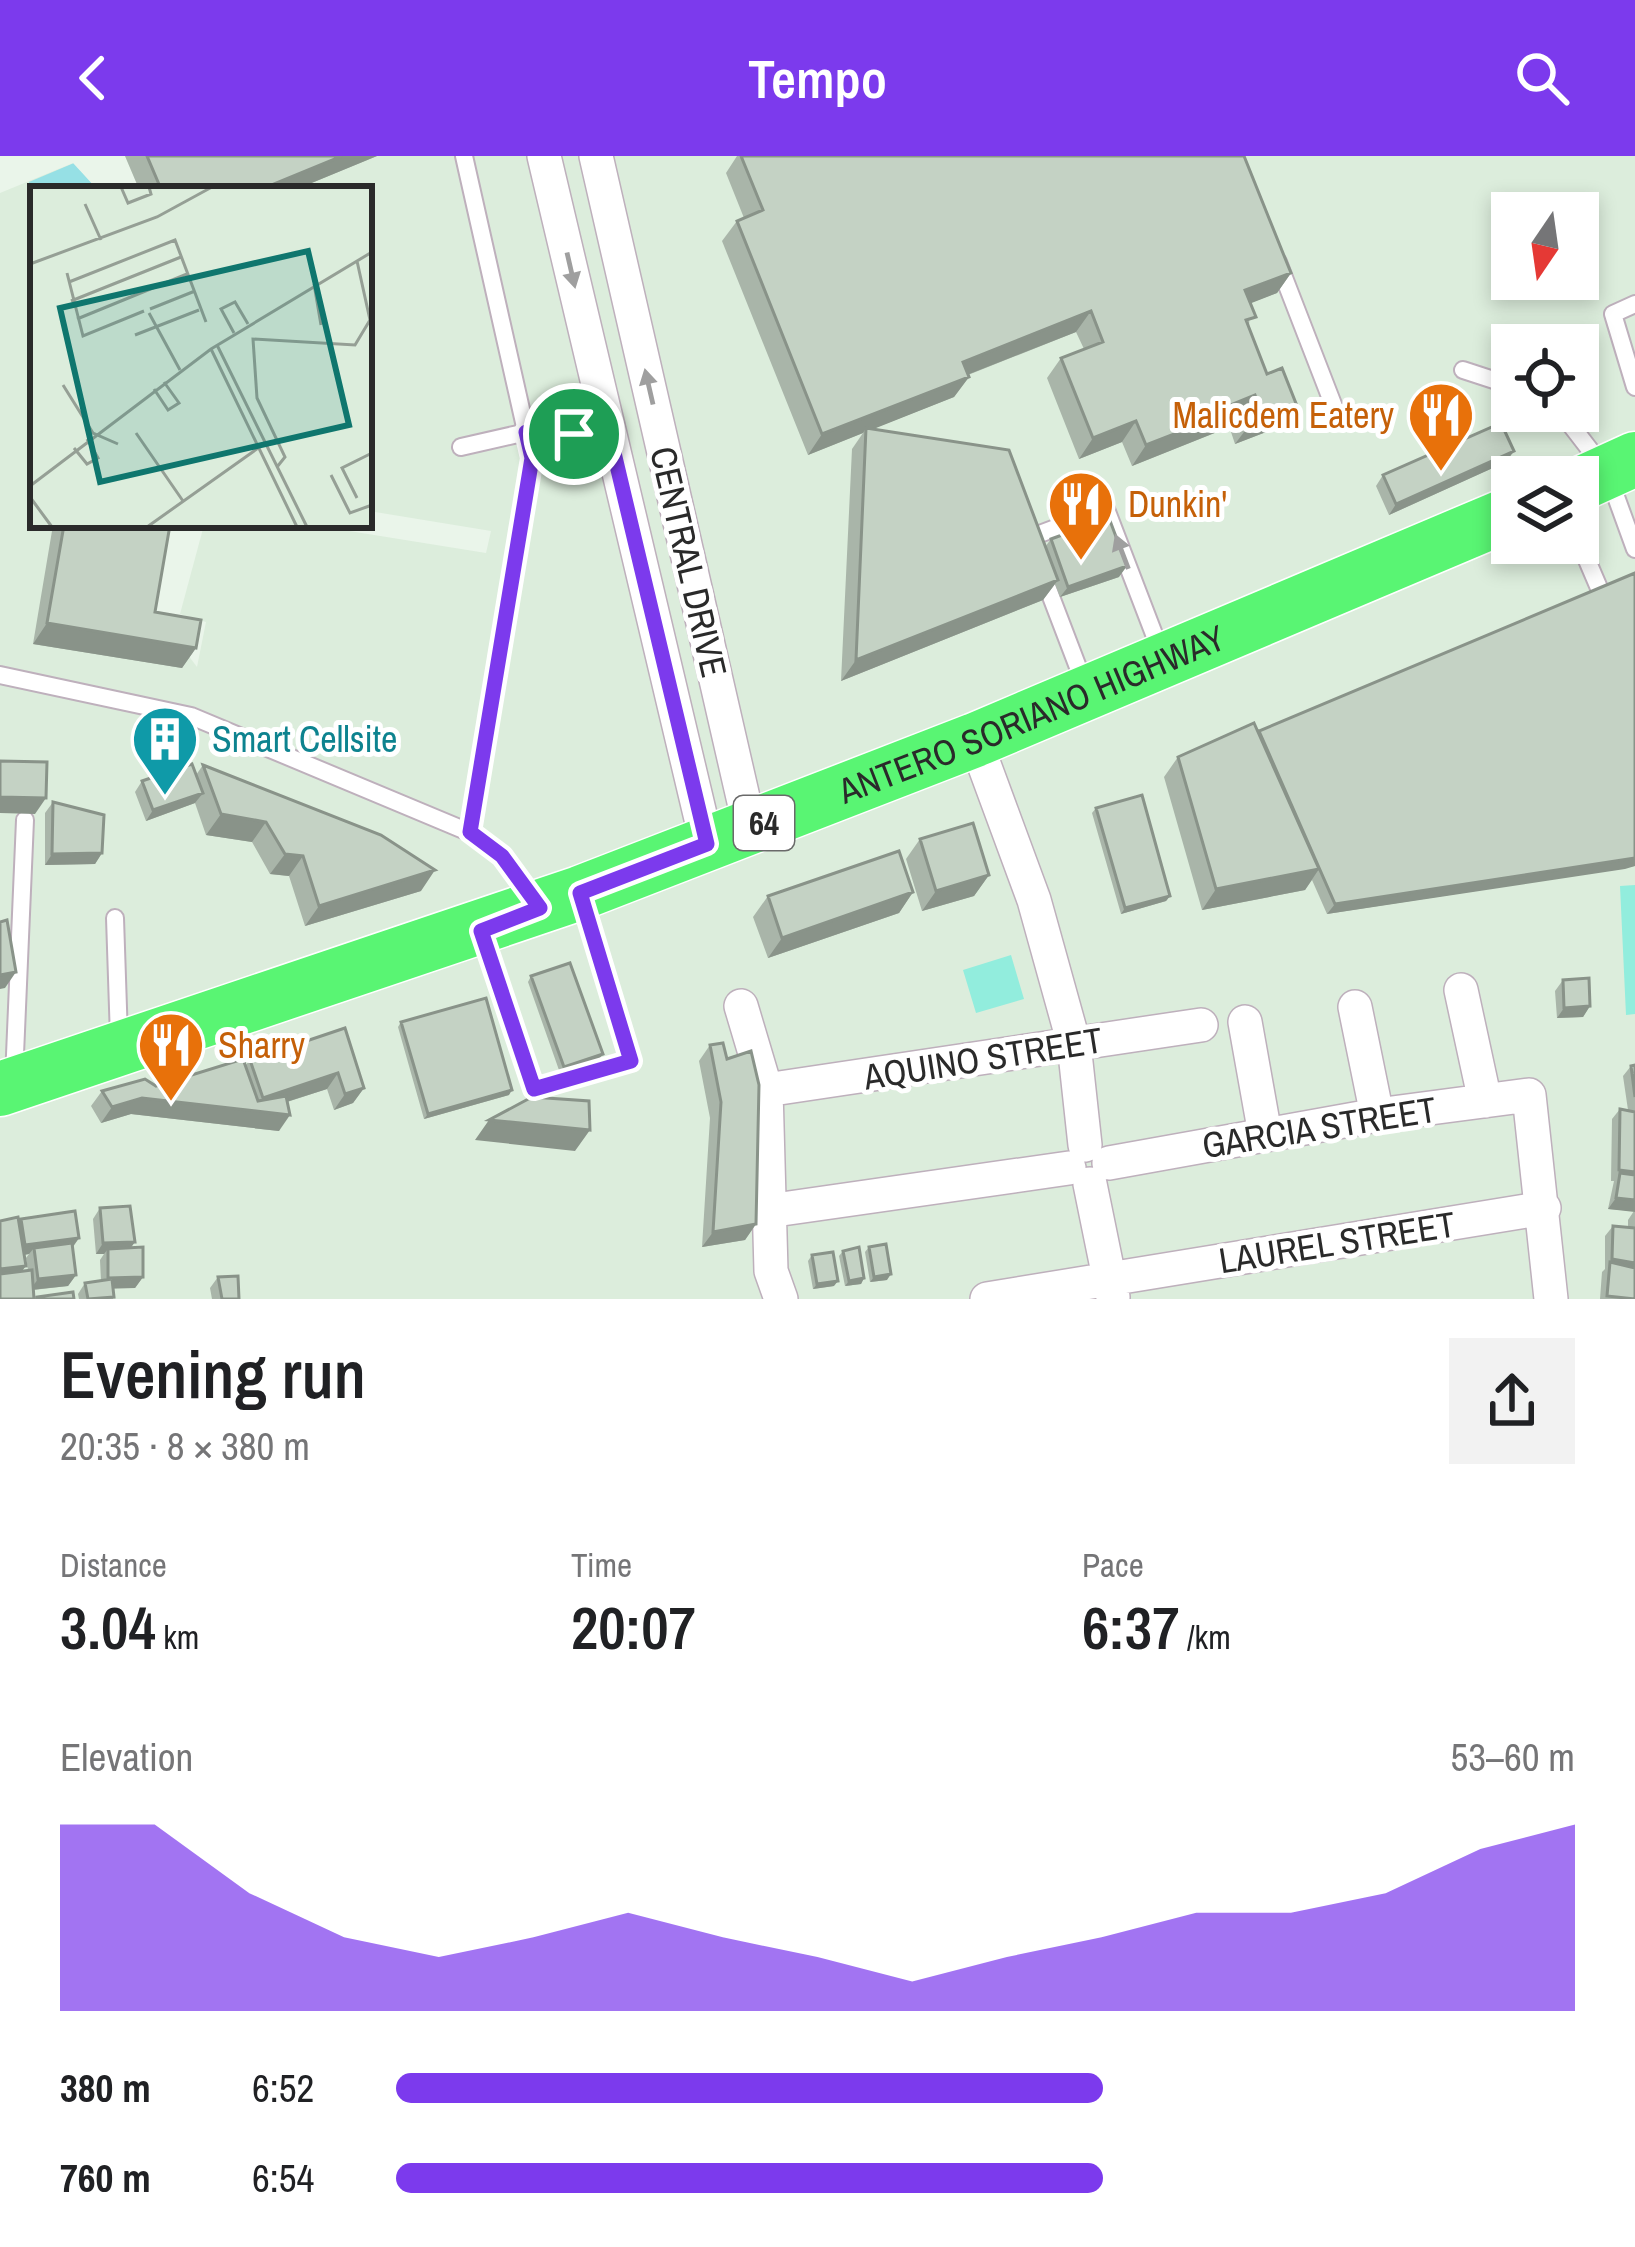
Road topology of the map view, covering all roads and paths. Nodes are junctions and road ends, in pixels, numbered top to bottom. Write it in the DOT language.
graph roads {
  1 [pos="464,156"];
  2 [pos="596,156"];
  3 [pos="549,158"];
  4 [pos="1270,242"];
  5 [pos="1635,304"];
  6 [pos="1463,370"];
  7 [pos="1491,379"];
  8 [pos="1635,387"];
  9 [pos="1336,412"];
  10 [pos="526,432"];
  11 [pos="1576,432"];
  12 [pos="610,436"];
  13 [pos="461,447"];
  14 [pos="1607,472"];
  15 [pos="1491,522"];
  16 [pos="1635,549"];
  17 [pos="1588,564"];
  18 [pos="1598,588"];
  19 [pos="1165,661"];
  20 [pos="0,675"];
  21 [pos="1088,693"];
  22 [pos="974,740"];
  23 [pos="25,820"];
  24 [pos="470,832"];
  25 [pos="728,836"];
  26 [pos="560,901"];
  27 [pos="115,919"];
  28 [pos="481,931"];
  29 [pos="1461,990"];
  30 [pos="741,1006"];
  31 [pos="1355,1007"];
  32 [pos="1245,1022"];
  33 [pos="1201,1025"];
  34 [pos="1074,1044"];
  35 [pos="120,1051"];
  36 [pos="7,1086"];
  37 [pos="766,1090"];
  38 [pos="1485,1101"];
  39 [pos="1377,1115"];
  40 [pos="1265,1134"];
  41 [pos="1088,1165"];
  42 [pos="1544,1208"];
  43 [pos="768,1211"];
  44 [pos="1111,1290"];
  45 [pos="781,1299"];
  46 [pos="988,1299"];
  47 [pos="1551,1299"];
  1 -- 10 [label="lane"];
  25 -- 2 [label="street, CENTRAL DRIVE, one-way"];
  3 -- 12 [label="street, CENTRAL DRIVE, one-way"];
  4 -- 9 [label="lane"];
  5 -- 8 [label="lane"];
  6 -- 7 [label="lane"];
  10 -- 12 [label="lane"];
  10 -- 13 [label="lane"];
  10 -- 24 [label="lane"];
  11 -- 14 [label="lane"];
  12 -- 25 [label="street, CENTRAL DRIVE"];
  14 -- 16 [label="lane"];
  15 -- 19 [label="main road, ANTERO SORIANO HIGHWAY / 64"];
  17 -- 18 [label="lane"];
  19 -- 21 [label="main road, ANTERO SORIANO HIGHWAY / 64"];
  19 -- 21 [label="lane, one-way"];
  20 -- 24 [label="lane"];
  21 -- 22 [label="main road, ANTERO SORIANO HIGHWAY / 64"];
  22 -- 25 [label="main road, ANTERO SORIANO HIGHWAY / 64"];
  22 -- 34 [label="street"];
  23 -- 36 [label="lane"];
  24 -- 26 [label="lane"];
  25 -- 26 [label="main road, ANTERO SORIANO HIGHWAY / 64"];
  26 -- 28 [label="main road, ANTERO SORIANO HIGHWAY / 64"];
  26 -- 28 [label="lane"];
  27 -- 35 [label="lane"];
  28 -- 35 [label="main road, ANTERO SORIANO HIGHWAY / 64"];
  29 -- 38 [label="street"];
  30 -- 37 [label="street"];
  31 -- 39 [label="street"];
  32 -- 40 [label="street"];
  33 -- 34 [label="street, AQUINO STREET"];
  34 -- 37 [label="street, AQUINO STREET"];
  34 -- 41 [label="street"];
  35 -- 36 [label="main road, ANTERO SORIANO HIGHWAY / 64"];
  37 -- 43 [label="street"];
  38 -- 39 [label="street, GARCIA STREET"];
  38 -- 42 [label="street, GARCIA STREET"];
  39 -- 40 [label="street, GARCIA STREET"];
  40 -- 41 [label="street, GARCIA STREET"];
  41 -- 43 [label="street, GARCIA STREET"];
  41 -- 44 [label="street"];
  42 -- 44 [label="street, LAUREL STREET"];
  42 -- 47 [label="street"];
  43 -- 45 [label="street"];
  44 -- 46 [label="street, LAUREL STREET"];
}
